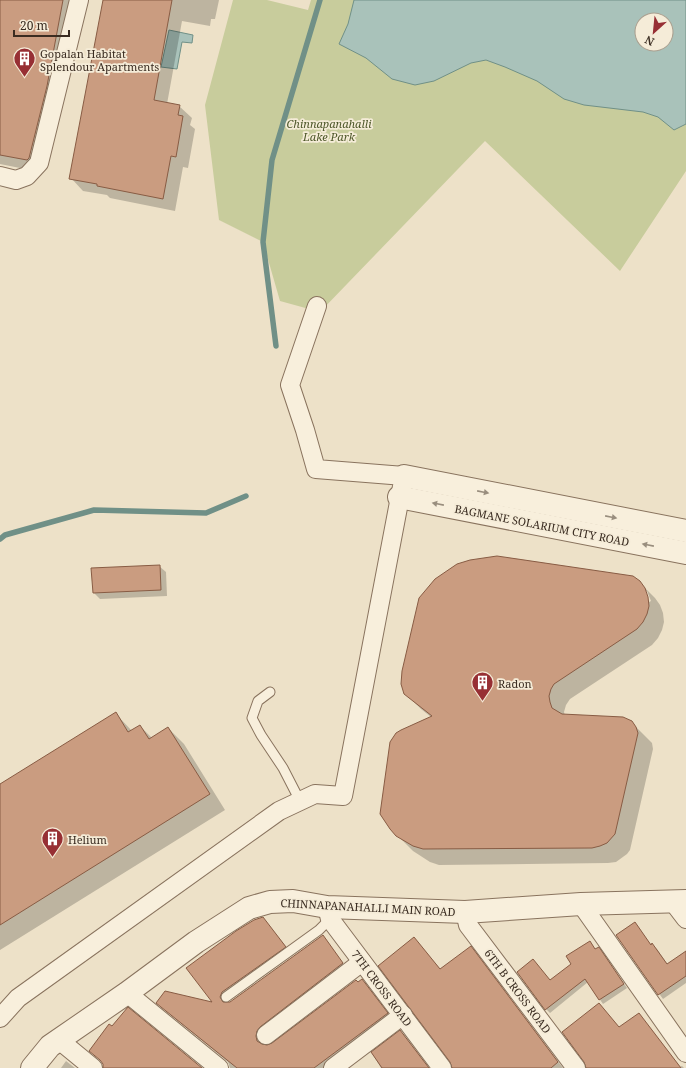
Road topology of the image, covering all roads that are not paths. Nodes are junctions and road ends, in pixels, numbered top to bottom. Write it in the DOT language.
graph roads {
  1 [pos="79,0"];
  2 [pos="0,176"];
  3 [pos="317,306"];
  4 [pos="401,486"];
  5 [pos="686,531"];
  6 [pos="686,553"];
  7 [pos="270,692"];
  8 [pos="300,801"];
  9 [pos="680,901"];
  10 [pos="581,904"];
  11 [pos="465,912"];
  12 [pos="328,913"];
  13 [pos="686,919"];
  14 [pos="362,962"];
  15 [pos="127,993"];
  16 [pos="226,996"];
  17 [pos="403,1015"];
  18 [pos="0,1018"];
  19 [pos="266,1035"];
  20 [pos="59,1040"];
  21 [pos="686,1053"];
  22 [pos="440,1067"];
  23 [pos="32,1068"];
  24 [pos="93,1068"];
  25 [pos="219,1068"];
  26 [pos="333,1068"];
  27 [pos="576,1068"];
  1 -- 2 [label="street"];
  3 -- 4 [label="street"];
  4 -- 5 [label="street, BAGMANE SOLARIUM CITY ROAD, one-way"];
  6 -- 4 [label="street, BAGMANE SOLARIUM CITY ROAD, one-way"];
  4 -- 8 [label="street"];
  7 -- 8 [label="lane"];
  8 -- 18 [label="street"];
  9 -- 10 [label="street, CHINNAPANAHALLI MAIN ROAD"];
  9 -- 13 [label="street"];
  10 -- 11 [label="street, CHINNAPANAHALLI MAIN ROAD"];
  10 -- 21 [label="street"];
  11 -- 12 [label="street, CHINNAPANAHALLI MAIN ROAD"];
  11 -- 27 [label="street, 6TH B CROSS ROAD"];
  12 -- 14 [label="street, 7TH CROSS ROAD"];
  12 -- 15 [label="street, CHINNAPANAHALLI MAIN ROAD"];
  12 -- 16 [label="lane"];
  14 -- 17 [label="street, 7TH CROSS ROAD"];
  14 -- 19 [label="street"];
  15 -- 20 [label="street, CHINNAPANAHALLI MAIN ROAD"];
  15 -- 25 [label="street"];
  17 -- 22 [label="street, 7TH CROSS ROAD"];
  17 -- 26 [label="street"];
  20 -- 23 [label="street, CHINNAPANAHALLI MAIN ROAD"];
  20 -- 24 [label="street"];
}
